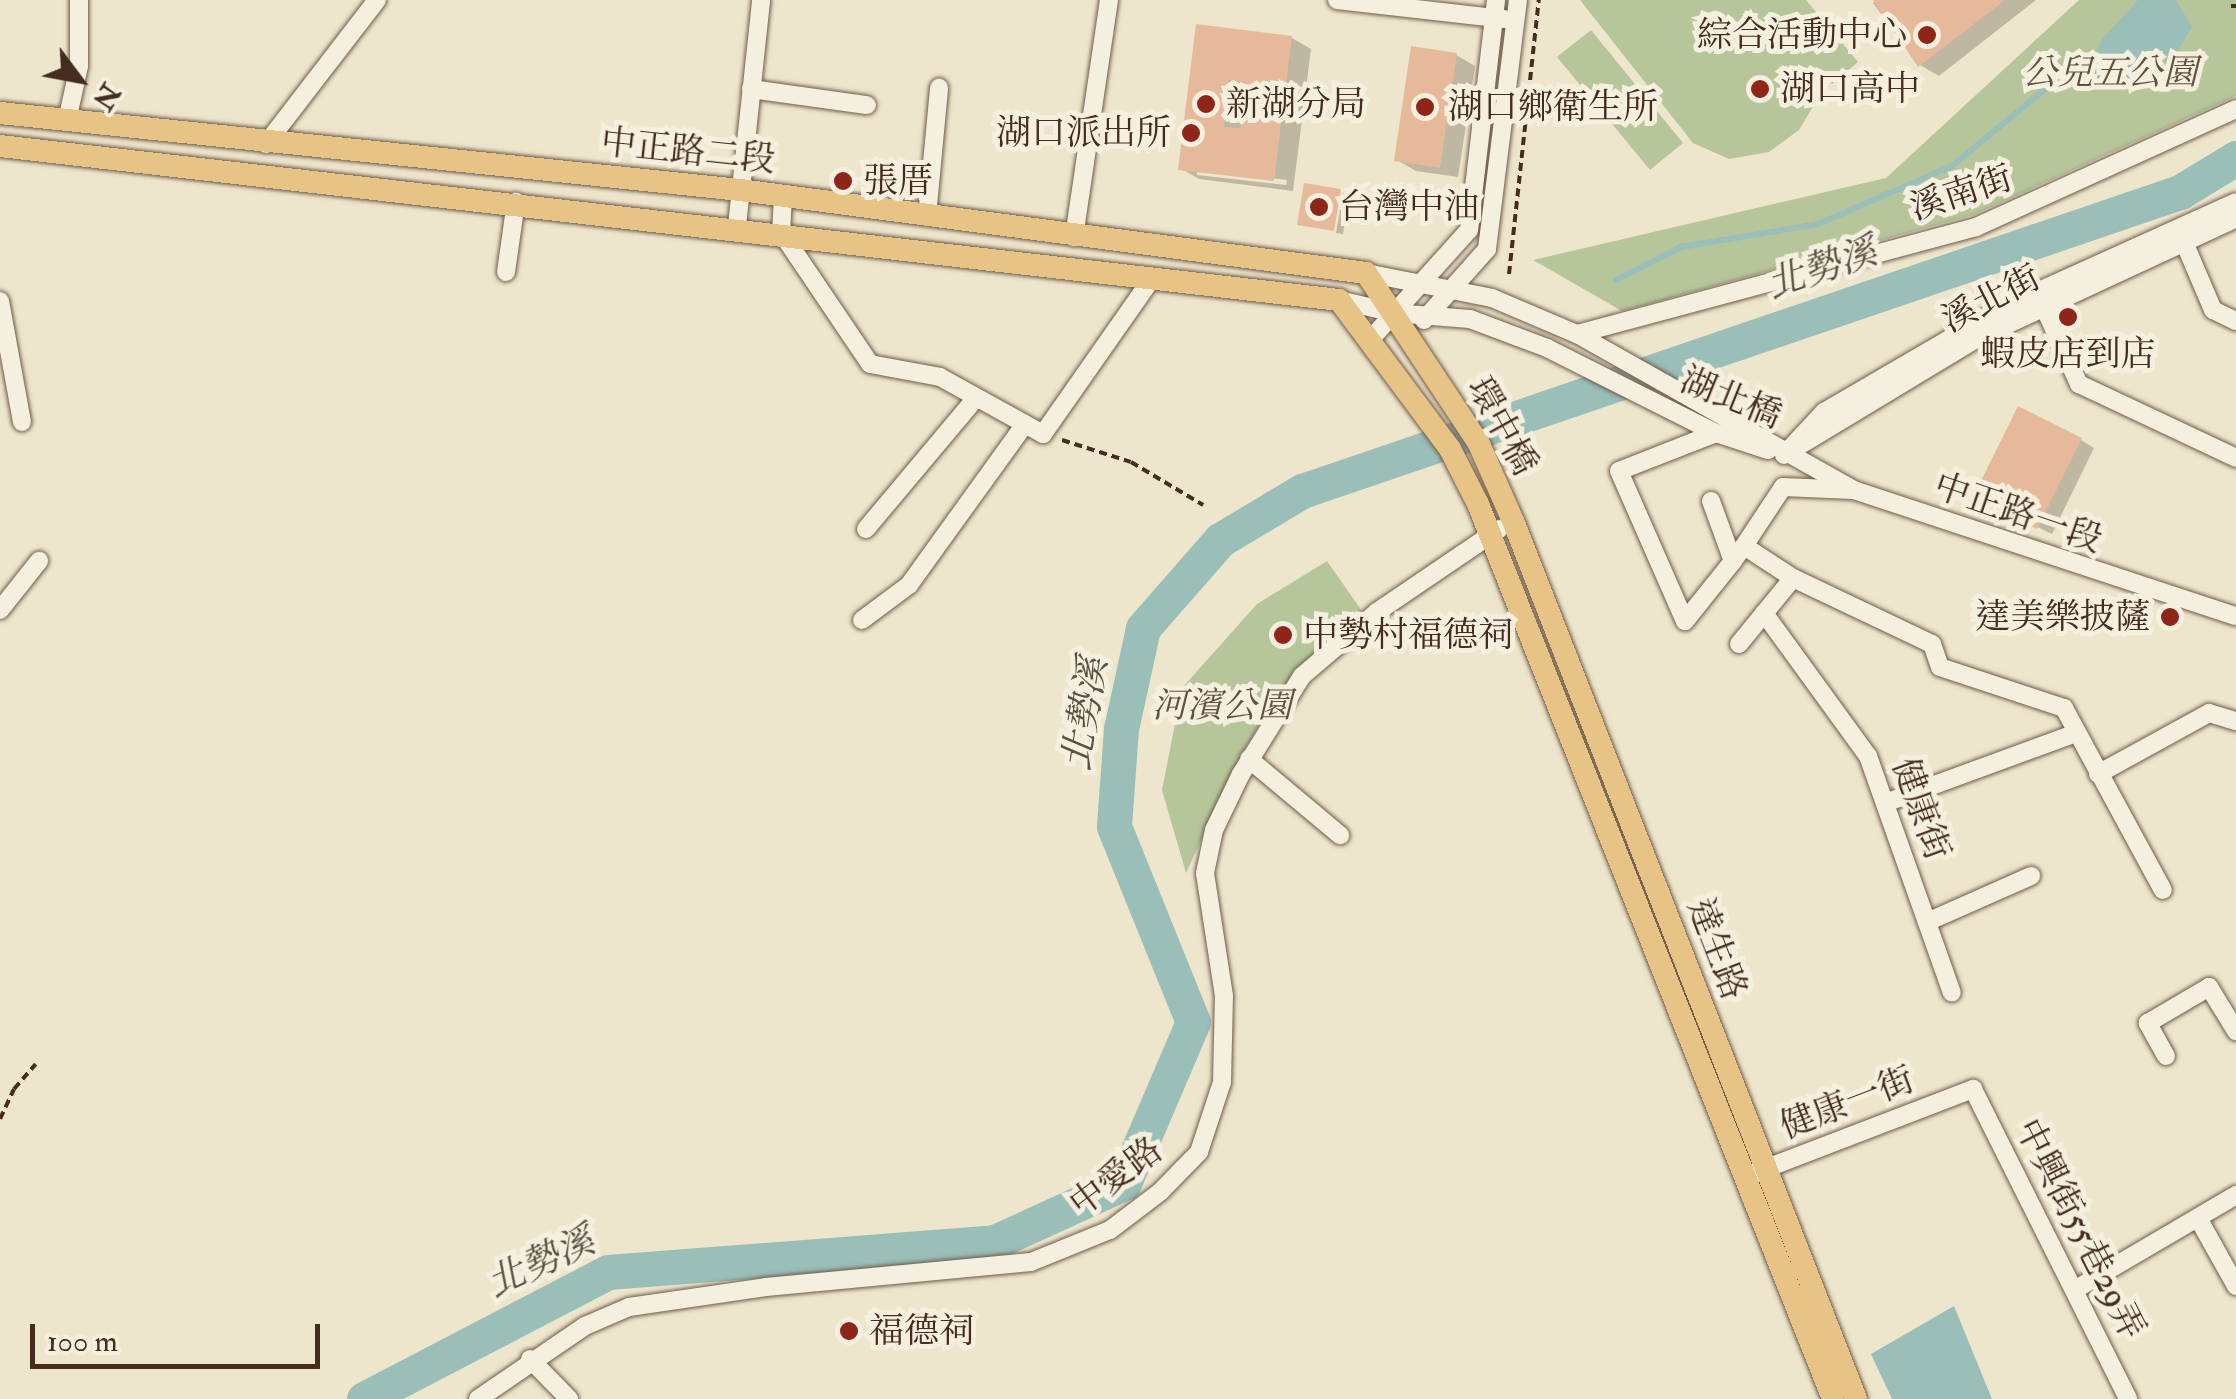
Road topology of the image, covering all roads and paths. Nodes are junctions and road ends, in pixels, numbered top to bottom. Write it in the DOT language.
graph roads {
  1 [pos="79,0"];
  2 [pos="377,0"];
  3 [pos="761,0"];
  4 [pos="1108,0"];
  5 [pos="1337,0"];
  6 [pos="1518,0"];
  7 [pos="1539,0"];
  8 [pos="1495,9"];
  9 [pos="1516,20"];
  10 [pos="939,88"];
  11 [pos="751,89"];
  12 [pos="867,105"];
  13 [pos="2236,109"];
  14 [pos="0,113"];
  15 [pos="67,120"];
  16 [pos="266,144"];
  17 [pos="0,146"];
  18 [pos="740,190"];
  19 [pos="784,196"];
  20 [pos="516,202"];
  21 [pos="2236,202"];
  22 [pos="927,216"];
  23 [pos="2236,218"];
  24 [pos="737,226"];
  25 [pos="781,232"];
  26 [pos="1074,237"];
  27 [pos="2184,242"];
  28 [pos="506,272"];
  29 [pos="1366,273"];
  30 [pos="1509,274"];
  31 [pos="1151,280"];
  32 [pos="1424,282"];
  33 [pos="1452,289"];
  34 [pos="1339,300"];
  35 [pos="0,301"];
  36 [pos="2044,307"];
  37 [pos="1394,313"];
  38 [pos="1427,316"];
  39 [pos="2236,322"];
  40 [pos="1578,334"];
  41 [pos="1408,339"];
  42 [pos="1369,341"];
  43 [pos="976,398"];
  44 [pos="22,422"];
  45 [pos="1025,424"];
  46 [pos="1716,433"];
  47 [pos="1043,434"];
  48 [pos="1784,455"];
  49 [pos="2236,458"];
  50 [pos="1854,490"];
  51 [pos="1711,500"];
  52 [pos="1203,505"];
  53 [pos="1514,523"];
  54 [pos="866,529"];
  55 [pos="1490,534"];
  56 [pos="1739,554"];
  57 [pos="39,560"];
  58 [pos="1793,578"];
  59 [pos="0,610"];
  60 [pos="1764,613"];
  61 [pos="2236,616"];
  62 [pos="862,620"];
  63 [pos="1739,644"];
  64 [pos="2236,721"];
  65 [pos="2076,733"];
  66 [pos="1249,759"];
  67 [pos="2098,774"];
  68 [pos="1884,803"];
  69 [pos="1340,835"];
  70 [pos="1649,869"];
  71 [pos="2032,876"];
  72 [pos="1626,878"];
  73 [pos="2163,890"];
  74 [pos="1927,922"];
  75 [pos="1952,993"];
  76 [pos="2236,1031"];
  77 [pos="2166,1056"];
  78 [pos="36,1064"];
  79 [pos="1973,1089"];
  80 [pos="0,1119"];
  81 [pos="1755,1172"];
  82 [pos="2236,1195"];
  83 [pos="2198,1218"];
  84 [pos="2236,1286"];
  85 [pos="2076,1289"];
  86 [pos="530,1360"];
  87 [pos="1844,1397"];
  88 [pos="478,1399"];
  89 [pos="569,1399"];
  90 [pos="2128,1399"];
  1 -- 15 [label="street"];
  2 -- 16 [label="street"];
  3 -- 11 [label="street"];
  4 -- 26 [label="street"];
  5 -- 8 [label="street"];
  6 -- 9 [label="street"];
  7 -- 30 [label="path"];
  8 -- 9 [label="street"];
  8 -- 32 [label="street"];
  9 -- 33 [label="street"];
  10 -- 22 [label="street"];
  11 -- 12 [label="street"];
  11 -- 18 [label="street"];
  13 -- 40 [label="street, 溪南街"];
  14 -- 15 [label="main road, 中正路二段"];
  15 -- 16 [label="main road, 中正路二段"];
  16 -- 18 [label="main road, 中正路二段"];
  17 -- 20 [label="main road, 中正路二段"];
  18 -- 19 [label="main road, 中正路二段"];
  18 -- 24 [label="street"];
  19 -- 22 [label="main road, 中正路二段"];
  19 -- 25 [label="street"];
  20 -- 24 [label="main road, 中正路二段"];
  20 -- 28 [label="street"];
  21 -- 48 [label="street"];
  22 -- 26 [label="main road, 中正路二段"];
  23 -- 27 [label="street, 溪北街"];
  24 -- 25 [label="main road, 中正路二段"];
  25 -- 31 [label="main road, 中正路二段"];
  25 -- 43 [label="street"];
  26 -- 29 [label="main road, 中正路二段"];
  27 -- 36 [label="street, 溪北街"];
  27 -- 39 [label="street"];
  29 -- 32 [label="street"];
  29 -- 37 [label="main road"];
  31 -- 34 [label="main road, 中正路二段"];
  31 -- 47 [label="street"];
  32 -- 33 [label="street"];
  32 -- 37 [label="street"];
  33 -- 38 [label="street"];
  33 -- 40 [label="street"];
  34 -- 37 [label="street"];
  34 -- 42 [label="main road"];
  35 -- 44 [label="street"];
  36 -- 48 [label="street, 溪北街"];
  36 -- 49 [label="street"];
  37 -- 38 [label="street"];
  37 -- 41 [label="main road"];
  37 -- 42 [label="street"];
  38 -- 41 [label="street"];
  38 -- 46 [label="street, 湖北橋"];
  40 -- 48 [label="street, 湖北橋"];
  41 -- 53 [label="main road, 環中橋"];
  42 -- 55 [label="main road, 環中橋"];
  43 -- 45 [label="street"];
  43 -- 54 [label="street"];
  45 -- 47 [label="street"];
  45 -- 62 [label="street"];
  46 -- 48 [label="street, 湖北橋"];
  46 -- 56 [label="street"];
  47 -- 52 [label="path"];
  48 -- 50 [label="street, 中正路一段"];
  50 -- 56 [label="street"];
  50 -- 61 [label="street, 中正路一段"];
  51 -- 56 [label="street"];
  53 -- 55 [label="street, 中愛路"];
  53 -- 70 [label="main road, 達生路"];
  55 -- 66 [label="street, 中愛路"];
  55 -- 72 [label="main road, 達生路"];
  56 -- 58 [label="street"];
  57 -- 59 [label="street"];
  58 -- 60 [label="street"];
  58 -- 65 [label="street"];
  60 -- 63 [label="street"];
  60 -- 68 [label="street, 健康街"];
  64 -- 67 [label="street"];
  65 -- 67 [label="street"];
  65 -- 68 [label="street"];
  66 -- 69 [label="street"];
  66 -- 86 [label="street, 中愛路"];
  67 -- 73 [label="street"];
  68 -- 74 [label="street, 健康街"];
  70 -- 72 [label="street"];
  70 -- 81 [label="main road, 達生路"];
  71 -- 74 [label="street"];
  72 -- 81 [label="main road, 達生路"];
  74 -- 75 [label="street, 健康街"];
  76 -- 77 [label="street"];
  78 -- 80 [label="path"];
  79 -- 81 [label="street, 健康一街"];
  79 -- 85 [label="street, 中興街55巷29弄"];
  81 -- 87 [label="main road, 達生路"];
  82 -- 83 [label="street"];
  83 -- 84 [label="street"];
  83 -- 85 [label="street"];
  85 -- 90 [label="street, 中興街55巷29弄"];
  86 -- 88 [label="street, 中愛路"];
  86 -- 89 [label="street"];
}
